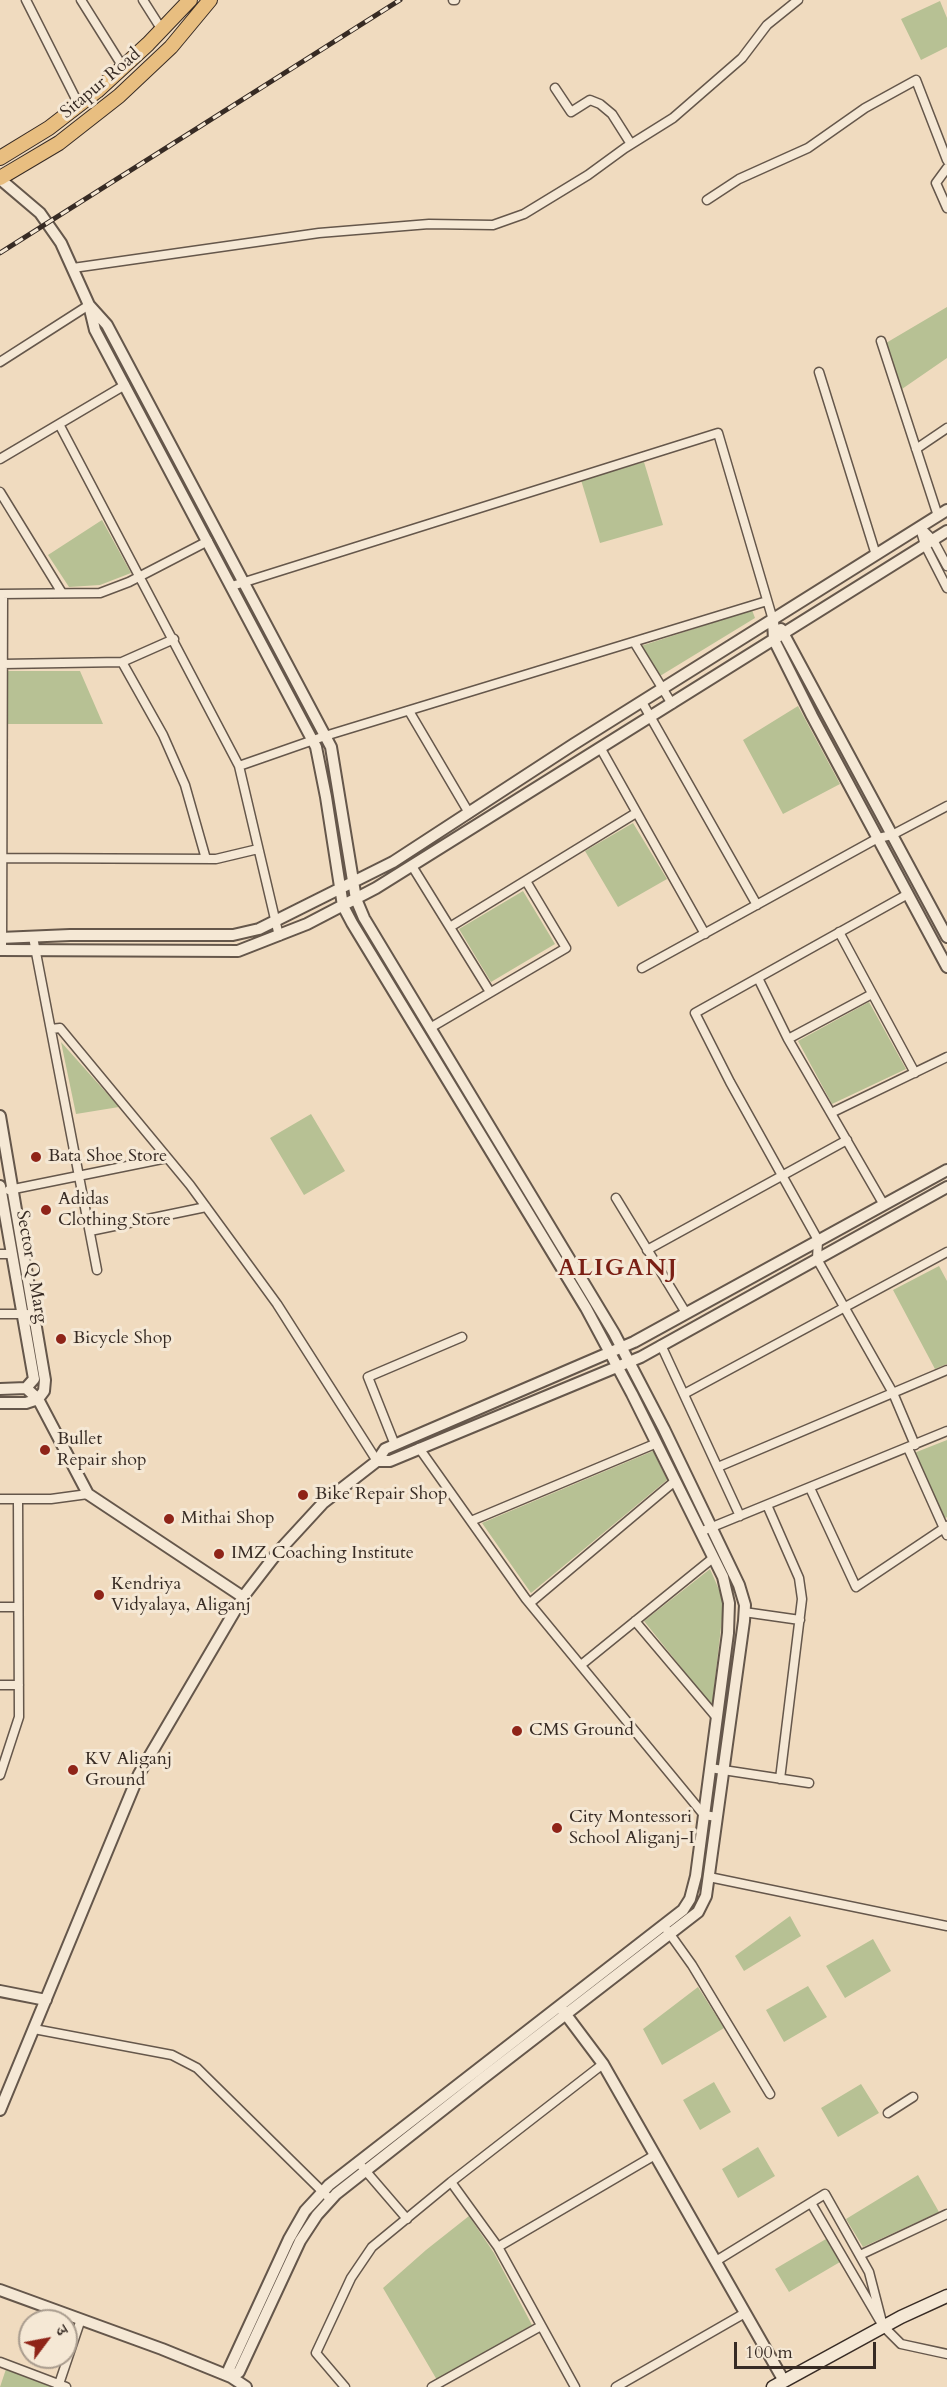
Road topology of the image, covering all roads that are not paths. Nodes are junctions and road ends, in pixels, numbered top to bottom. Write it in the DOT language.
graph roads {
  1 [pos="26,0"];
  2 [pos="81,0"];
  3 [pos="143,0"];
  4 [pos="189,0"];
  5 [pos="210,0"];
  6 [pos="798,0"];
  7 [pos="162,30"];
  8 [pos="123,67"];
  9 [pos="555,88"];
  10 [pos="79,105"];
  11 [pos="631,144"];
  12 [pos="0,158"];
  13 [pos="947,160"];
  14 [pos="947,168"];
  15 [pos="0,179"];
  16 [pos="707,200"];
  17 [pos="947,208"];
  18 [pos="73,268"];
  19 [pos="89,305"];
  20 [pos="881,341"];
  21 [pos="0,362"];
  22 [pos="819,372"];
  23 [pos="125,385"];
  24 [pos="59,424"];
  25 [pos="947,428"];
  26 [pos="916,449"];
  27 [pos="0,459"];
  28 [pos="0,492"];
  29 [pos="942,513"];
  30 [pos="920,528"];
  31 [pos="947,531"];
  32 [pos="208,541"];
  33 [pos="929,542"];
  34 [pos="876,555"];
  35 [pos="947,566"];
  36 [pos="141,576"];
  37 [pos="245,583"];
  38 [pos="232,586"];
  39 [pos="947,588"];
  40 [pos="62,593"];
  41 [pos="2,594"];
  42 [pos="767,601"];
  43 [pos="773,620"];
  44 [pos="785,633"];
  45 [pos="174,639"];
  46 [pos="774,640"];
  47 [pos="634,642"];
  48 [pos="122,662"];
  49 [pos="3,664"];
  50 [pos="663,689"];
  51 [pos="642,702"];
  52 [pos="672,704"];
  53 [pos="409,711"];
  54 [pos="651,717"];
  55 [pos="326,736"];
  56 [pos="313,741"];
  57 [pos="601,749"];
  58 [pos="239,765"];
  59 [pos="947,806"];
  60 [pos="469,813"];
  61 [pos="636,813"];
  62 [pos="892,835"];
  63 [pos="878,838"];
  64 [pos="258,849"];
  65 [pos="2,858"];
  66 [pos="206,859"];
  67 [pos="412,866"];
  68 [pos="526,881"];
  69 [pos="353,882"];
  70 [pos="341,888"];
  71 [pos="908,894"];
  72 [pos="356,899"];
  73 [pos="757,905"];
  74 [pos="343,906"];
  75 [pos="275,921"];
  76 [pos="450,927"];
  77 [pos="839,932"];
  78 [pos="705,934"];
  79 [pos="279,936"];
  80 [pos="33,937"];
  81 [pos="947,937"];
  82 [pos="1,944"];
  83 [pos="36,949"];
  84 [pos="947,967"];
  85 [pos="642,968"];
  86 [pos="758,978"];
  87 [pos="490,992"];
  88 [pos="872,994"];
  89 [pos="430,1028"];
  90 [pos="51,1029"];
  91 [pos="788,1040"];
  92 [pos="947,1058"];
  93 [pos="915,1073"];
  94 [pos="831,1113"];
  95 [pos="0,1116"];
  96 [pos="2,1137"];
  97 [pos="847,1140"];
  98 [pos="167,1158"];
  99 [pos="947,1170"];
  100 [pos="79,1175"];
  101 [pos="783,1176"];
  102 [pos="515,1180"];
  103 [pos="947,1187"];
  104 [pos="5,1192"];
  105 [pos="616,1198"];
  106 [pos="884,1205"];
  107 [pos="206,1207"];
  108 [pos="90,1231"];
  109 [pos="818,1240"];
  110 [pos="647,1250"];
  111 [pos="947,1252"];
  112 [pos="0,1254"];
  113 [pos="12,1254"];
  114 [pos="817,1259"];
  115 [pos="97,1270"];
  116 [pos="845,1309"];
  117 [pos="686,1313"];
  118 [pos="0,1314"];
  119 [pos="28,1314"];
  120 [pos="462,1337"];
  121 [pos="661,1345"];
  122 [pos="622,1348"];
  123 [pos="610,1353"];
  124 [pos="629,1361"];
  125 [pos="617,1366"];
  126 [pos="947,1370"];
  127 [pos="27,1388"];
  128 [pos="0,1389"];
  129 [pos="893,1393"];
  130 [pos="684,1394"];
  131 [pos="38,1399"];
  132 [pos="0,1403"];
  133 [pos="947,1431"];
  134 [pos="657,1443"];
  135 [pos="395,1445"];
  136 [pos="911,1446"];
  137 [pos="419,1448"];
  138 [pos="377,1461"];
  139 [pos="718,1467"];
  140 [pos="675,1481"];
  141 [pos="810,1488"];
  142 [pos="88,1494"];
  143 [pos="0,1499"];
  144 [pos="18,1499"];
  145 [pos="767,1505"];
  146 [pos="740,1516"];
  147 [pos="471,1521"];
  148 [pos="712,1527"];
  149 [pos="946,1530"];
  150 [pos="700,1532"];
  151 [pos="713,1558"];
  152 [pos="243,1597"];
  153 [pos="530,1603"];
  154 [pos="0,1607"];
  155 [pos="18,1607"];
  156 [pos="744,1612"];
  157 [pos="800,1620"];
  158 [pos="635,1621"];
  159 [pos="581,1665"];
  160 [pos="0,1685"];
  161 [pos="19,1685"];
  162 [pos="717,1718"];
  163 [pos="710,1768"];
  164 [pos="724,1770"];
  165 [pos="0,1775"];
  166 [pos="780,1779"];
  167 [pos="809,1783"];
  168 [pos="704,1815"];
  169 [pos="717,1817"];
  170 [pos="709,1876"];
  171 [pos="947,1926"];
  172 [pos="667,1930"];
  173 [pos="0,1991"];
  174 [pos="46,2000"];
  175 [pos="563,2010"];
  176 [pos="34,2029"];
  177 [pos="603,2064"];
  178 [pos="771,2094"];
  179 [pos="913,2097"];
  180 [pos="0,2110"];
  181 [pos="888,2113"];
  182 [pos="655,2155"];
  183 [pos="358,2162"];
  184 [pos="366,2171"];
  185 [pos="451,2182"];
  186 [pos="322,2192"];
  187 [pos="331,2200"];
  188 [pos="810,2203"];
  189 [pos="947,2214"];
  190 [pos="407,2219"];
  191 [pos="498,2247"];
  192 [pos="860,2255"];
  193 [pos="716,2261"];
  194 [pos="0,2290"];
  195 [pos="947,2296"];
  196 [pos="745,2313"];
  197 [pos="81,2319"];
  198 [pos="541,2326"];
  199 [pos="883,2326"];
  200 [pos="947,2354"];
  201 [pos="0,2362"];
  202 [pos="231,2377"];
  203 [pos="779,2384"];
  204 [pos="61,2386"];
  205 [pos="246,2387"];
  206 [pos="345,2387"];
  207 [pos="432,2387"];
  208 [pos="575,2387"];
  209 [pos="616,2387"];
  1 -- 10 [label="street"];
  2 -- 8 [label="street"];
  3 -- 7 [label="street"];
  4 -- 7 [label="main road, Sitapur Road"];
  5 -- 15 [label="main road, Sitapur Road"];
  6 -- 11 [label="street"];
  7 -- 8 [label="main road, Sitapur Road"];
  8 -- 10 [label="main road, Sitapur Road"];
  9 -- 11 [label="street"];
  10 -- 12 [label="main road, Sitapur Road"];
  11 -- 18 [label="street"];
  13 -- 16 [label="street"];
  14 -- 17 [label="street"];
  15 -- 18 [label="street"];
  18 -- 19 [label="street"];
  19 -- 21 [label="street"];
  19 -- 23 [label="street"];
  19 -- 37 [label="street"];
  20 -- 26 [label="street"];
  22 -- 34 [label="street"];
  23 -- 24 [label="street"];
  23 -- 32 [label="street"];
  24 -- 27 [label="street"];
  24 -- 36 [label="street"];
  25 -- 26 [label="street"];
  26 -- 29 [label="street"];
  28 -- 40 [label="street"];
  29 -- 30 [label="street"];
  30 -- 33 [label="street"];
  30 -- 34 [label="street"];
  31 -- 33 [label="street"];
  32 -- 36 [label="street"];
  32 -- 38 [label="street"];
  33 -- 35 [label="street"];
  33 -- 39 [label="street"];
  33 -- 44 [label="street"];
  34 -- 43 [label="street"];
  36 -- 40 [label="street"];
  36 -- 45 [label="street"];
  37 -- 38 [label="street"];
  37 -- 42 [label="street"];
  37 -- 55 [label="street"];
  38 -- 56 [label="street"];
  40 -- 41 [label="street"];
  41 -- 49 [label="street"];
  42 -- 43 [label="street"];
  42 -- 47 [label="street"];
  43 -- 44 [label="street"];
  43 -- 46 [label="street"];
  43 -- 50 [label="street"];
  44 -- 46 [label="street"];
  44 -- 62 [label="street"];
  45 -- 48 [label="street"];
  45 -- 58 [label="street"];
  46 -- 52 [label="street"];
  46 -- 63 [label="street"];
  47 -- 50 [label="street"];
  47 -- 53 [label="street"];
  48 -- 49 [label="street"];
  48 -- 66 [label="street"];
  49 -- 65 [label="street"];
  50 -- 51 [label="street"];
  50 -- 52 [label="street"];
  51 -- 54 [label="street"];
  51 -- 60 [label="street"];
  52 -- 54 [label="street"];
  53 -- 55 [label="street"];
  53 -- 60 [label="street"];
  54 -- 57 [label="street"];
  54 -- 73 [label="street"];
  55 -- 56 [label="street"];
  55 -- 69 [label="street"];
  56 -- 58 [label="street"];
  56 -- 70 [label="street"];
  57 -- 61 [label="street"];
  57 -- 67 [label="street"];
  58 -- 64 [label="street"];
  59 -- 62 [label="street"];
  60 -- 69 [label="street"];
  61 -- 68 [label="street"];
  61 -- 78 [label="street"];
  62 -- 63 [label="street"];
  62 -- 81 [label="street"];
  63 -- 71 [label="street"];
  63 -- 73 [label="street"];
  64 -- 66 [label="street"];
  64 -- 75 [label="street"];
  65 -- 66 [label="street"];
  65 -- 82 [label="street"];
  67 -- 72 [label="street"];
  67 -- 76 [label="street"];
  68 -- 76 [label="street"];
  68 -- 87 [label="street"];
  69 -- 70 [label="street"];
  69 -- 72 [label="street"];
  70 -- 74 [label="street"];
  70 -- 75 [label="street"];
  71 -- 77 [label="street"];
  71 -- 84 [label="street"];
  72 -- 74 [label="street"];
  72 -- 89 [label="street"];
  73 -- 78 [label="street"];
  74 -- 79 [label="street"];
  74 -- 102 [label="street"];
  75 -- 79 [label="street"];
  75 -- 80 [label="street"];
  76 -- 87 [label="street"];
  77 -- 86 [label="street"];
  77 -- 88 [label="street"];
  78 -- 85 [label="street"];
  79 -- 83 [label="street"];
  80 -- 82 [label="street"];
  80 -- 83 [label="street"];
  82 -- 83 [label="street"];
  83 -- 90 [label="street"];
  86 -- 91 [label="street"];
  86 -- 101 [label="street"];
  87 -- 89 [label="street"];
  88 -- 91 [label="street"];
  88 -- 93 [label="street"];
  89 -- 102 [label="street"];
  90 -- 98 [label="street"];
  90 -- 100 [label="street"];
  91 -- 94 [label="street"];
  92 -- 93 [label="street"];
  93 -- 94 [label="street"];
  94 -- 97 [label="street"];
  95 -- 96 [label="street"];
  96 -- 104 [label="street"];
  97 -- 101 [label="street"];
  97 -- 106 [label="street"];
  98 -- 100 [label="street"];
  98 -- 107 [label="street"];
  99 -- 106 [label="street"];
  100 -- 104 [label="street"];
  100 -- 108 [label="street"];
  101 -- 109 [label="street"];
  101 -- 110 [label="street"];
  102 -- 122 [label="street"];
  102 -- 123 [label="street"];
  103 -- 114 [label="street"];
  104 -- 113 [label="street, Sector Q Marg"];
  104 -- 119 [label="street"];
  105 -- 110 [label="street"];
  106 -- 109 [label="street"];
  107 -- 108 [label="street"];
  107 -- 138 [label="street"];
  108 -- 115 [label="street"];
  109 -- 114 [label="street"];
  109 -- 117 [label="street"];
  110 -- 117 [label="street"];
  111 -- 116 [label="street"];
  112 -- 113 [label="street"];
  113 -- 119 [label="street, Sector Q Marg"];
  114 -- 116 [label="street"];
  114 -- 121 [label="street"];
  116 -- 129 [label="street"];
  116 -- 130 [label="street"];
  117 -- 122 [label="street"];
  118 -- 119 [label="street"];
  119 -- 127 [label="street, Sector Q Marg"];
  119 -- 131 [label="street"];
  120 -- 135 [label="street"];
  121 -- 124 [label="street"];
  121 -- 130 [label="street"];
  122 -- 123 [label="street"];
  122 -- 124 [label="street"];
  123 -- 125 [label="street"];
  123 -- 135 [label="street"];
  124 -- 125 [label="street"];
  124 -- 148 [label="street"];
  125 -- 134 [label="street"];
  125 -- 137 [label="street"];
  126 -- 129 [label="street"];
  127 -- 128 [label="street"];
  127 -- 131 [label="street"];
  129 -- 136 [label="street"];
  129 -- 139 [label="street"];
  130 -- 139 [label="street"];
  131 -- 132 [label="street"];
  131 -- 142 [label="street"];
  133 -- 136 [label="street"];
  134 -- 140 [label="street"];
  134 -- 147 [label="street"];
  135 -- 138 [label="street"];
  136 -- 141 [label="street"];
  136 -- 149 [label="street"];
  137 -- 138 [label="street"];
  137 -- 147 [label="street"];
  138 -- 152 [label="street"];
  139 -- 146 [label="street"];
  140 -- 150 [label="street"];
  140 -- 153 [label="street"];
  141 -- 145 [label="street"];
  141 -- 149 [label="street"];
  142 -- 144 [label="street"];
  142 -- 152 [label="street"];
  143 -- 144 [label="street"];
  144 -- 155 [label="street"];
  145 -- 146 [label="street"];
  145 -- 157 [label="street"];
  146 -- 148 [label="street"];
  147 -- 153 [label="street"];
  148 -- 150 [label="street"];
  148 -- 156 [label="street"];
  150 -- 151 [label="street"];
  151 -- 158 [label="street"];
  151 -- 162 [label="street"];
  152 -- 174 [label="street"];
  153 -- 159 [label="street"];
  154 -- 155 [label="street"];
  155 -- 161 [label="street"];
  156 -- 157 [label="street"];
  156 -- 164 [label="street"];
  157 -- 166 [label="street"];
  158 -- 159 [label="street"];
  158 -- 162 [label="street"];
  159 -- 168 [label="street"];
  160 -- 161 [label="street"];
  161 -- 165 [label="street"];
  162 -- 163 [label="street"];
  163 -- 164 [label="street"];
  163 -- 168 [label="street"];
  164 -- 166 [label="street"];
  164 -- 169 [label="street"];
  166 -- 167 [label="street"];
  168 -- 169 [label="street"];
  168 -- 172 [label="street"];
  169 -- 170 [label="street"];
  170 -- 171 [label="street"];
  170 -- 172 [label="street"];
  172 -- 175 [label="street"];
  172 -- 178 [label="street"];
  173 -- 174 [label="street"];
  174 -- 176 [label="street"];
  175 -- 177 [label="street"];
  175 -- 183 [label="street"];
  175 -- 184 [label="street"];
  176 -- 180 [label="street"];
  176 -- 186 [label="street"];
  177 -- 182 [label="street"];
  177 -- 185 [label="street"];
  179 -- 181 [label="street"];
  182 -- 191 [label="street"];
  182 -- 193 [label="street"];
  183 -- 184 [label="street"];
  183 -- 186 [label="street"];
  184 -- 187 [label="street"];
  184 -- 190 [label="street"];
  185 -- 190 [label="street"];
  185 -- 191 [label="street"];
  186 -- 187 [label="street"];
  186 -- 202 [label="street"];
  187 -- 202 [label="street"];
  188 -- 192 [label="street"];
  188 -- 193 [label="street"];
  188 -- 199 [label="street"];
  189 -- 192 [label="street"];
  190 -- 206 [label="street"];
  191 -- 198 [label="street"];
  192 -- 199 [label="street"];
  193 -- 196 [label="street"];
  194 -- 197 [label="street"];
  195 -- 199 [label="main road"];
  196 -- 203 [label="street"];
  196 -- 209 [label="street"];
  197 -- 202 [label="street"];
  197 -- 204 [label="street"];
  198 -- 207 [label="street"];
  198 -- 208 [label="street"];
  199 -- 200 [label="street"];
  199 -- 203 [label="main road"];
  201 -- 204 [label="street"];
  202 -- 205 [label="street"];
}
